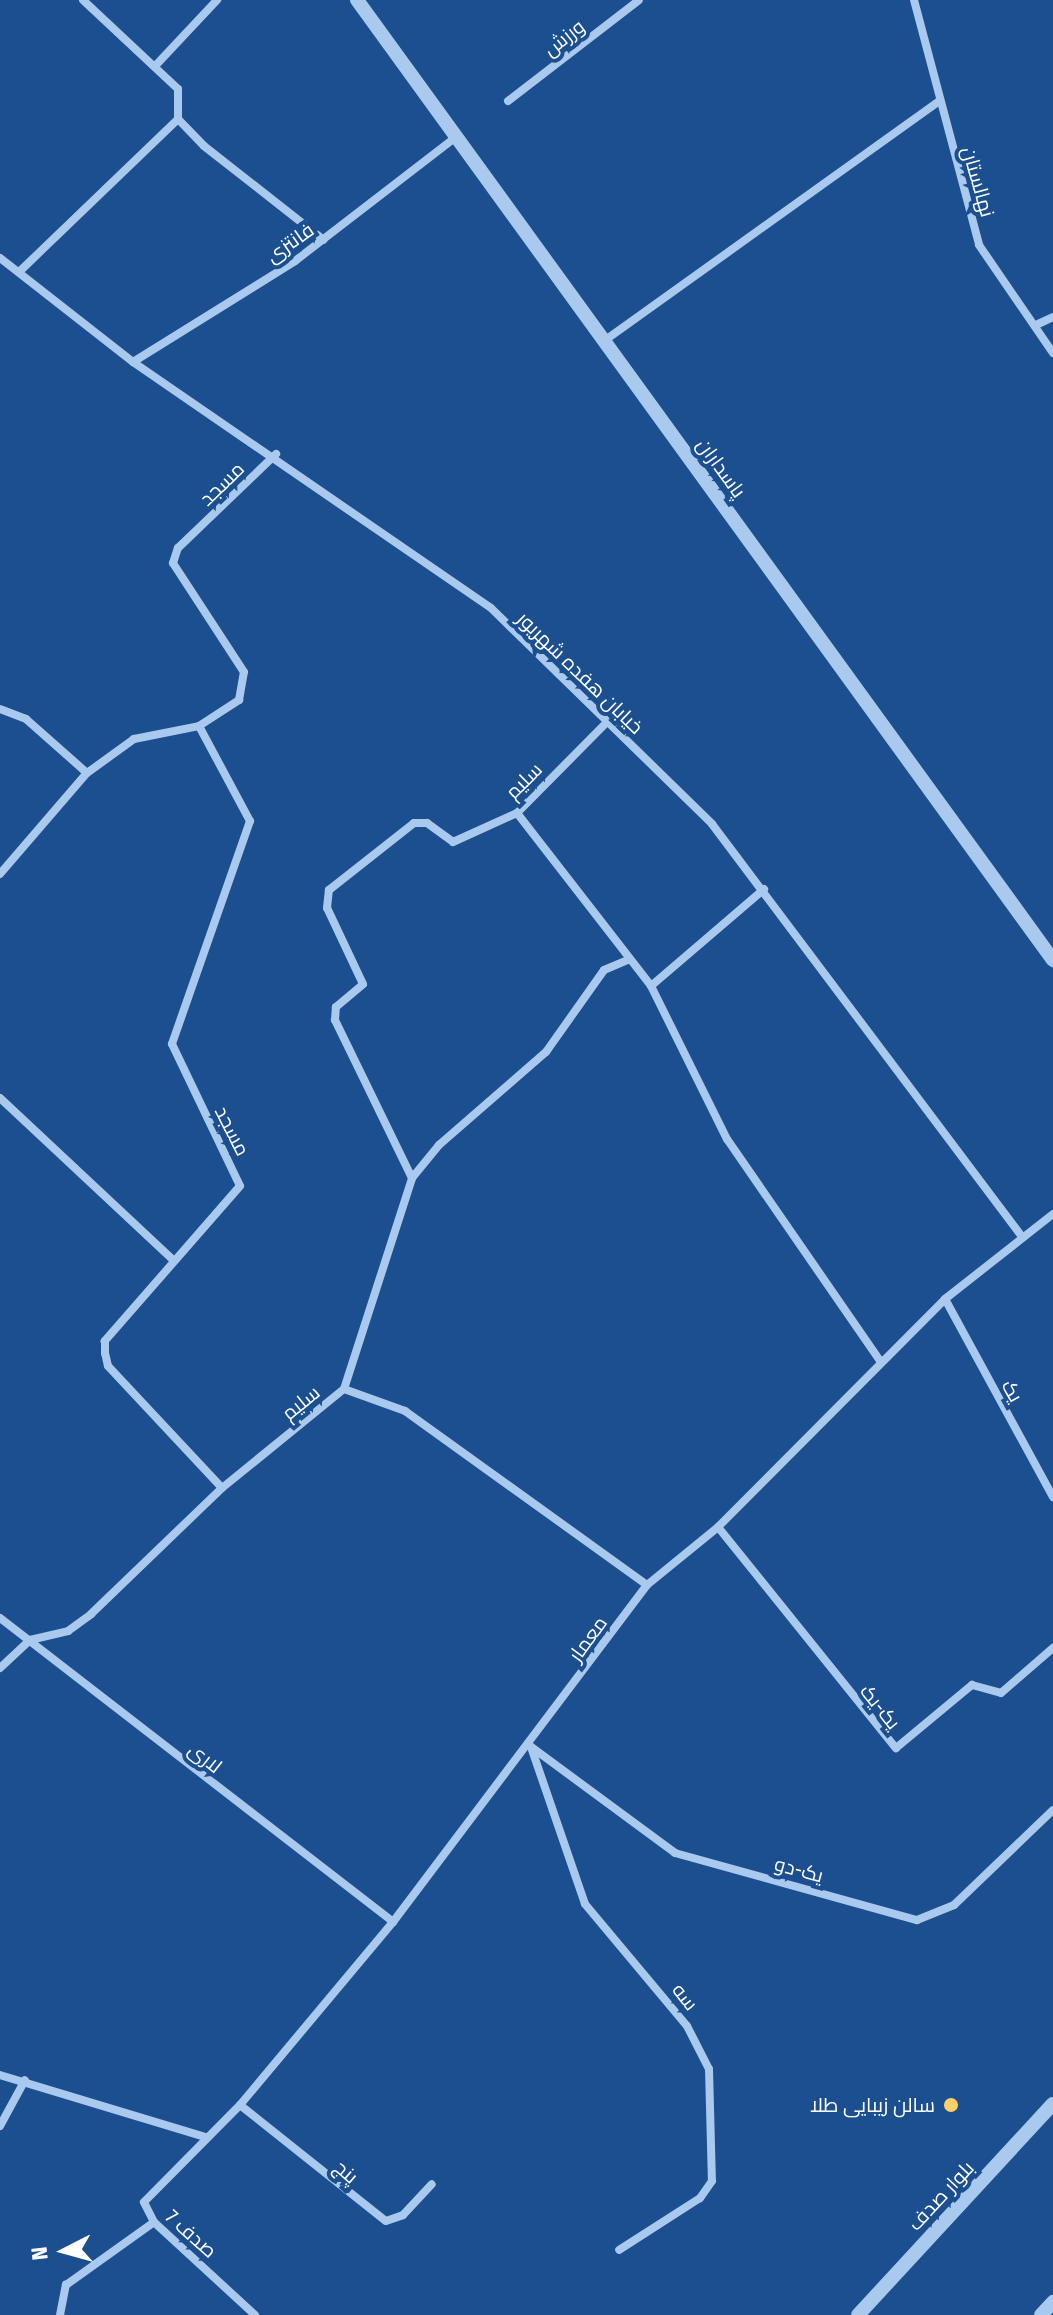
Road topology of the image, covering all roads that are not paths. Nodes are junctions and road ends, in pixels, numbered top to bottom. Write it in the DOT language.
graph roads {
  1 [pos="83,0"];
  2 [pos="217,0"];
  3 [pos="357,0"];
  4 [pos="639,0"];
  5 [pos="914,0"];
  6 [pos="157,64"];
  7 [pos="508,101"];
  8 [pos="939,101"];
  9 [pos="178,119"];
  10 [pos="456,137"];
  11 [pos="324,240"];
  12 [pos="0,258"];
  13 [pos="19,272"];
  14 [pos="1053,317"];
  15 [pos="1038,324"];
  16 [pos="604,341"];
  17 [pos="1053,353"];
  18 [pos="133,362"];
  19 [pos="276,454"];
  20 [pos="0,709"];
  21 [pos="607,722"];
  22 [pos="199,726"];
  23 [pos="87,773"];
  24 [pos="517,813"];
  25 [pos="0,874"];
  26 [pos="764,889"];
  27 [pos="630,959"];
  28 [pos="1053,960"];
  29 [pos="651,986"];
  30 [pos="0,1098"];
  31 [pos="412,1178"];
  32 [pos="1053,1214"];
  33 [pos="1020,1234"];
  34 [pos="173,1260"];
  35 [pos="945,1299"];
  36 [pos="881,1362"];
  37 [pos="344,1389"];
  38 [pos="222,1488"];
  39 [pos="1053,1497"];
  40 [pos="718,1527"];
  41 [pos="647,1585"];
  42 [pos="0,1618"];
  43 [pos="30,1640"];
  44 [pos="1053,1648"];
  45 [pos="0,1668"];
  46 [pos="530,1746"];
  47 [pos="1053,1810"];
  48 [pos="393,1922"];
  49 [pos="0,2075"];
  50 [pos="25,2080"];
  51 [pos="1053,2104"];
  52 [pos="240,2105"];
  53 [pos="0,2126"];
  54 [pos="205,2137"];
  55 [pos="432,2184"];
  56 [pos="154,2222"];
  57 [pos="619,2250"];
  58 [pos="1053,2302"];
  59 [pos="60,2315"];
  60 [pos="255,2315"];
  61 [pos="858,2315"];
  62 [pos="1041,2315"];
  1 -- 6 [label="street"];
  2 -- 6 [label="street"];
  3 -- 10 [label="street, پاسداران"];
  4 -- 7 [label="street, ورزش"];
  5 -- 8 [label="street, نهالستان"];
  6 -- 9 [label="street"];
  8 -- 15 [label="street, نهالستان"];
  8 -- 16 [label="street"];
  9 -- 11 [label="street"];
  9 -- 13 [label="street"];
  10 -- 11 [label="street, فانتزی"];
  10 -- 16 [label="street, پاسداران"];
  11 -- 18 [label="street, فانتزی"];
  12 -- 13 [label="street, خیابان هفده شهریور"];
  13 -- 18 [label="street, خیابان هفده شهریور"];
  14 -- 15 [label="street"];
  15 -- 17 [label="street, نهالستان"];
  16 -- 28 [label="street, پاسداران"];
  18 -- 19 [label="street, خیابان هفده شهریور"];
  19 -- 21 [label="street, خیابان هفده شهریور"];
  19 -- 22 [label="street, مسجد"];
  20 -- 23 [label="street"];
  21 -- 24 [label="street, سلیم"];
  21 -- 26 [label="street, خیابان هفده شهریور"];
  22 -- 23 [label="street, مسجد"];
  22 -- 34 [label="street, مسجد"];
  23 -- 25 [label="street, مسجد"];
  24 -- 27 [label="street"];
  24 -- 31 [label="street, سلیم"];
  26 -- 29 [label="street"];
  26 -- 33 [label="street, خیابان هفده شهریور"];
  27 -- 29 [label="street"];
  27 -- 31 [label="street"];
  29 -- 36 [label="street"];
  30 -- 34 [label="street"];
  31 -- 37 [label="street"];
  32 -- 33 [label="street, معمار"];
  33 -- 35 [label="street, معمار"];
  34 -- 38 [label="street, مسجد"];
  35 -- 36 [label="street, معمار"];
  35 -- 39 [label="street, یک"];
  36 -- 40 [label="street, معمار"];
  37 -- 38 [label="street, سلیم"];
  37 -- 41 [label="street, سلیم"];
  38 -- 43 [label="street, سلیم"];
  40 -- 41 [label="street, معمار"];
  40 -- 44 [label="street, یک-یک"];
  41 -- 46 [label="street, معمار"];
  42 -- 43 [label="street, لاری"];
  43 -- 45 [label="street, سلیم"];
  43 -- 48 [label="street, لاری"];
  46 -- 47 [label="street, یک-دو"];
  46 -- 48 [label="street, معمار"];
  46 -- 57 [label="street, سه"];
  48 -- 52 [label="street, معمار"];
  49 -- 50 [label="street"];
  50 -- 53 [label="street"];
  50 -- 54 [label="street"];
  51 -- 61 [label="street, بلوار صدف"];
  52 -- 54 [label="street, معمار"];
  52 -- 55 [label="street, پنج"];
  54 -- 56 [label="street, صدف 7"];
  56 -- 59 [label="street"];
  56 -- 60 [label="street, صدف 7"];
  58 -- 62 [label="street"];
}
